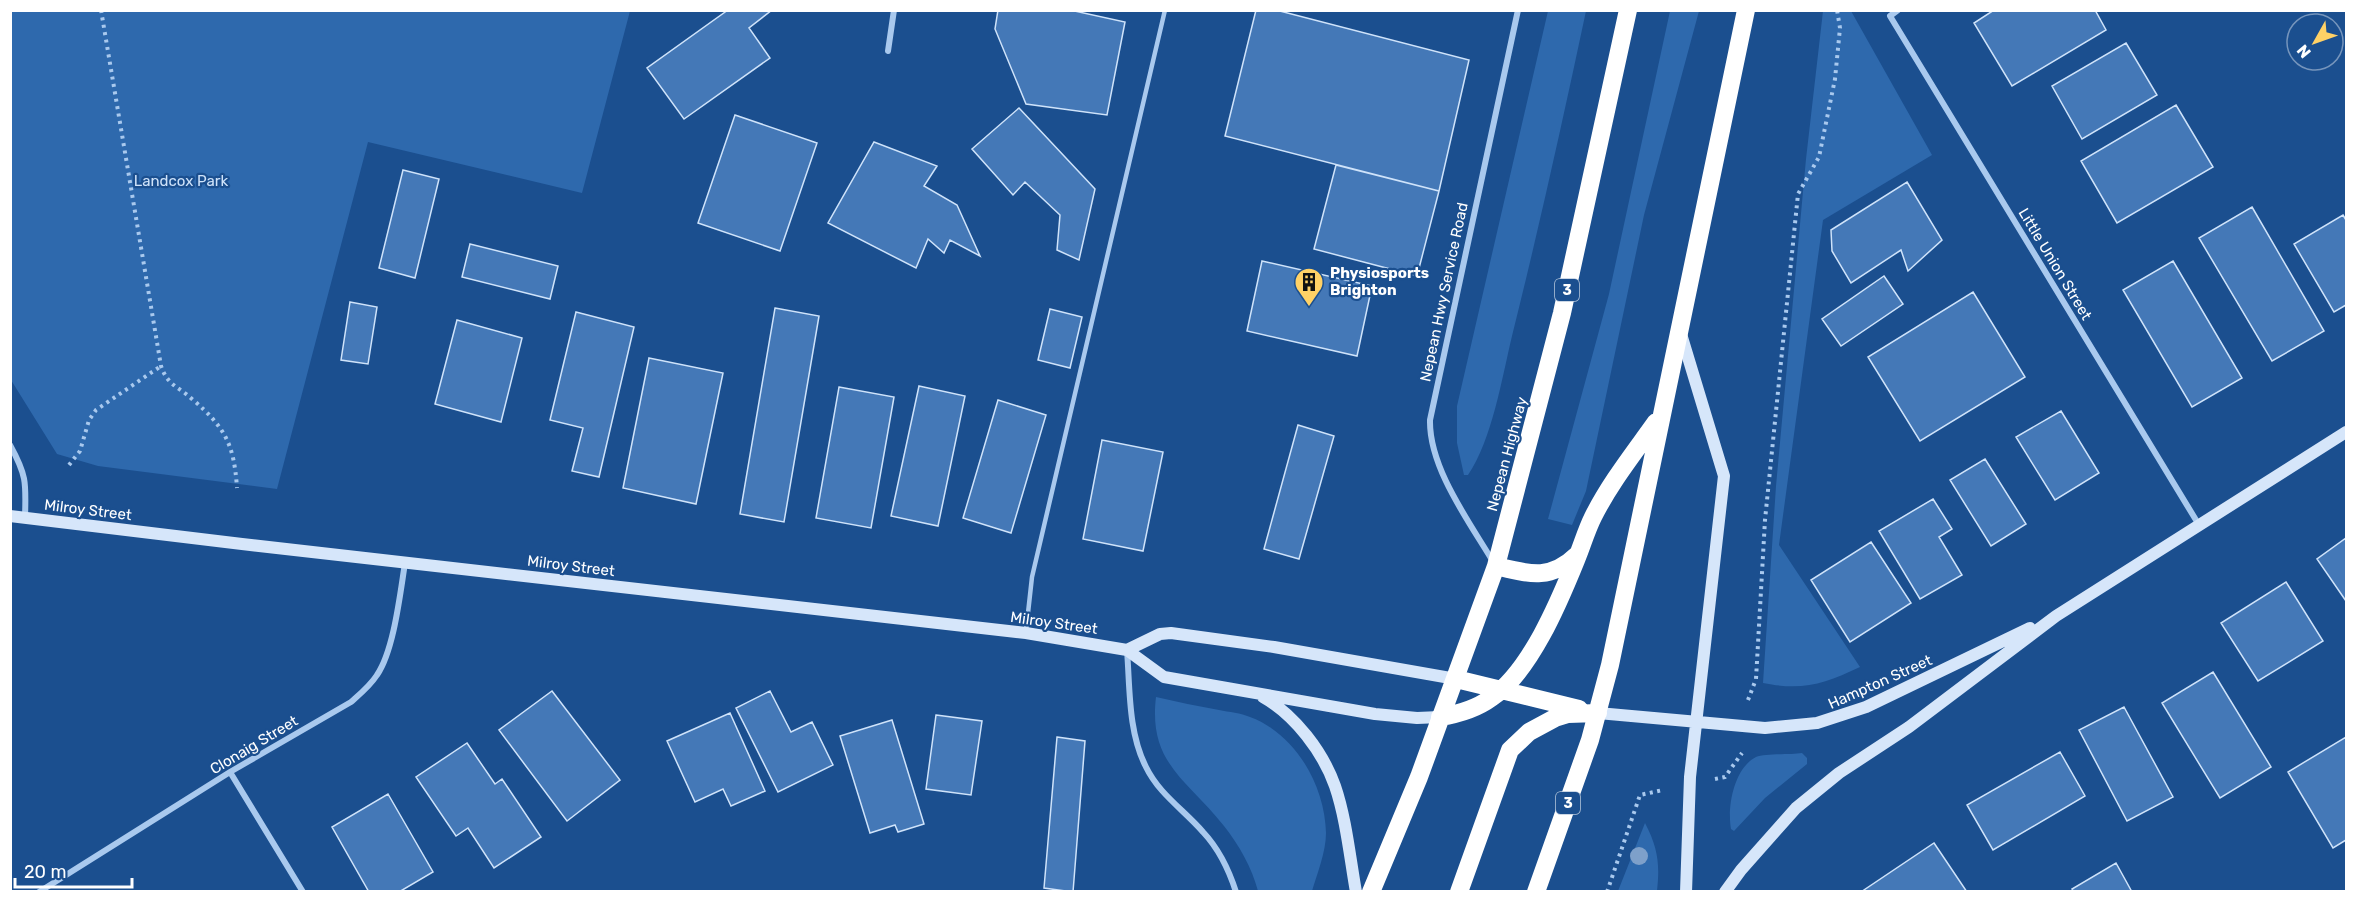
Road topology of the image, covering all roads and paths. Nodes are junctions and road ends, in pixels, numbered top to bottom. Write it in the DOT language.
graph roads {
  1 [pos="101,10"];
  2 [pos="894,10"];
  3 [pos="1165,10"];
  4 [pos="1518,10"];
  5 [pos="1628,10"];
  6 [pos="1746,10"];
  7 [pos="1837,10"];
  8 [pos="1898,10"];
  9 [pos="888,51"];
  10 [pos="1679,328"];
  11 [pos="160,366"];
  12 [pos="1660,415"];
  13 [pos="2346,432"];
  14 [pos="10,445"];
  15 [pos="69,465"];
  16 [pos="237,488"];
  17 [pos="10,516"];
  18 [pos="25,518"];
  19 [pos="2199,525"];
  20 [pos="1579,554"];
  21 [pos="405,562"];
  22 [pos="1496,566"];
  23 [pos="2056,616"];
  24 [pos="1026,633"];
  25 [pos="1127,650"];
  26 [pos="1456,679"];
  27 [pos="1754,684"];
  28 [pos="1502,690"];
  29 [pos="1255,693"];
  30 [pos="1598,713"];
  31 [pos="1440,717"];
  32 [pos="1696,723"];
  33 [pos="230,772"];
  34 [pos="39,891"];
  35 [pos="303,891"];
  36 [pos="1236,891"];
  37 [pos="1356,891"];
  38 [pos="1371,891"];
  39 [pos="1459,891"];
  40 [pos="1536,891"];
  41 [pos="1686,891"];
  42 [pos="1725,891"];
  1 -- 11 [label="path"];
  2 -- 9 [label="street"];
  3 -- 24 [label="lane"];
  4 -- 22 [label="street, Nepean Hwy Service Road"];
  5 -- 22 [label="highway, Nepean Highway / 3"];
  6 -- 10 [label="highway, 3"];
  7 -- 27 [label="path"];
  8 -- 19 [label="street, Little Union Street"];
  10 -- 12 [label="highway, 3"];
  10 -- 32 [label="street"];
  11 -- 15 [label="path"];
  11 -- 16 [label="path"];
  12 -- 20 [label="highway"];
  12 -- 30 [label="highway, 3"];
  13 -- 19 [label="street, Hampton Street"];
  14 -- 18 [label="street"];
  17 -- 18 [label="street, Milroy Street"];
  18 -- 21 [label="street, Milroy Street"];
  19 -- 23 [label="street, Hampton Street"];
  20 -- 22 [label="highway"];
  20 -- 28 [label="highway"];
  21 -- 24 [label="street, Milroy Street"];
  21 -- 33 [label="street, Clonaig Street"];
  22 -- 26 [label="highway, Nepean Highway / 3"];
  23 -- 32 [label="street, Hampton Street"];
  23 -- 42 [label="street, Hampton Street"];
  24 -- 25 [label="street, Milroy Street"];
  25 -- 26 [label="street"];
  25 -- 29 [label="street, Milroy Street"];
  25 -- 36 [label="street"];
  26 -- 28 [label="highway"];
  26 -- 31 [label="highway, Nepean Highway / 3"];
  28 -- 30 [label="highway"];
  28 -- 31 [label="highway"];
  29 -- 31 [label="street, Milroy Street"];
  29 -- 37 [label="street"];
  30 -- 32 [label="street, Hampton Street"];
  30 -- 39 [label="highway"];
  30 -- 40 [label="highway, 3"];
  31 -- 38 [label="highway, Nepean Highway / 3"];
  32 -- 41 [label="street"];
  33 -- 34 [label="street, Clonaig Street"];
  33 -- 35 [label="street"];
}
